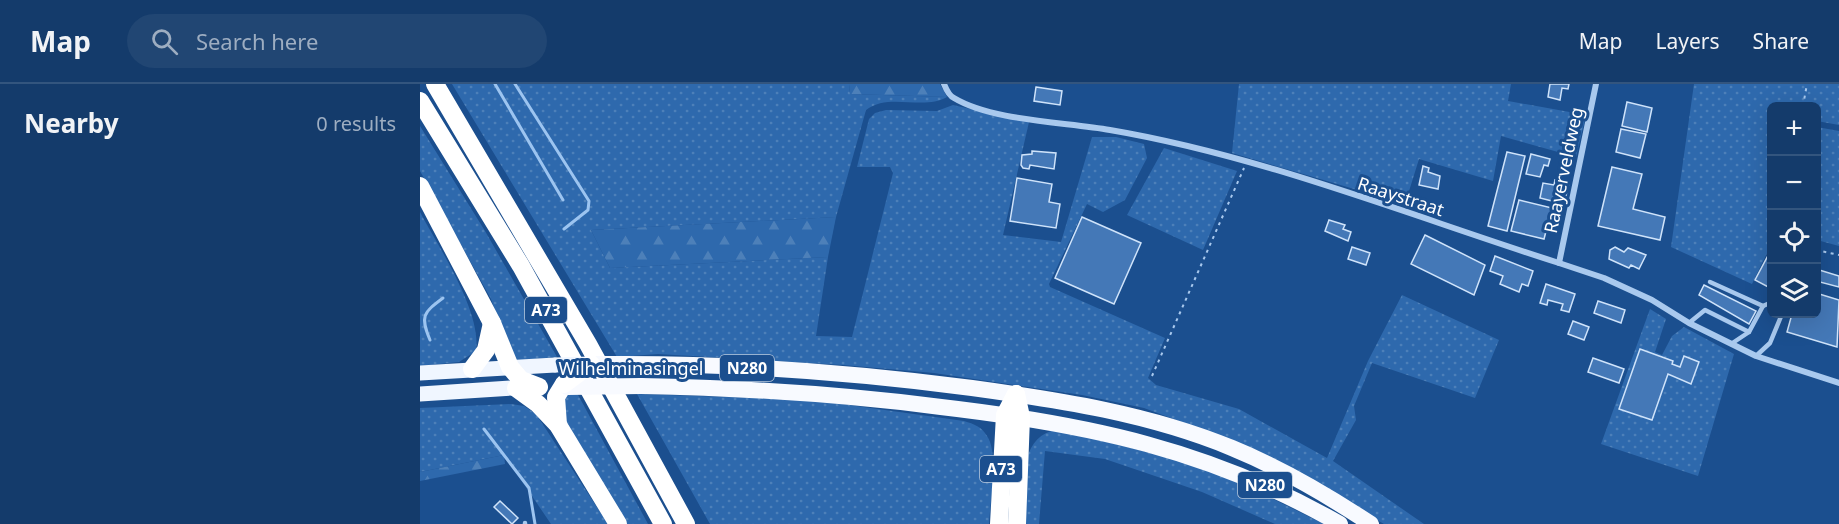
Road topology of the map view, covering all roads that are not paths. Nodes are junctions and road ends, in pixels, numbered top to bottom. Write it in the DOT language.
graph roads {
  1 [pos="435,84"];
  2 [pos="944,84"];
  3 [pos="1596,84"];
  4 [pos="420,101"];
  5 [pos="420,186"];
  6 [pos="1559,263"];
  7 [pos="1710,282"];
  8 [pos="1767,304"];
  9 [pos="1763,306"];
  10 [pos="1780,318"];
  11 [pos="492,323"];
  12 [pos="1689,323"];
  13 [pos="1749,332"];
  14 [pos="1730,344"];
  15 [pos="1756,356"];
  16 [pos="591,364"];
  17 [pos="510,367"];
  18 [pos="472,369"];
  19 [pos="420,373"];
  20 [pos="1839,383"];
  21 [pos="564,386"];
  22 [pos="539,387"];
  23 [pos="516,388"];
  24 [pos="420,394"];
  25 [pos="1016,394"];
  26 [pos="1013,416"];
  27 [pos="558,425"];
  28 [pos="663,480"];
  29 [pos="618,524"];
  30 [pos="663,524"];
  31 [pos="686,524"];
  32 [pos="695,524"];
  33 [pos="999,524"];
  34 [pos="1017,524"];
  35 [pos="1340,524"];
  36 [pos="1371,524"];
  1 -- 28 [label="highway, A73"];
  2 -- 6 [label="street, Raaystraat"];
  3 -- 6 [label="street, Raayerveldweg"];
  4 -- 30 [label="highway, A73"];
  5 -- 11 [label="highway"];
  6 -- 12 [label="street, Raaystraat"];
  7 -- 9 [label="lane"];
  8 -- 9 [label="lane"];
  9 -- 13 [label="lane"];
  10 -- 15 [label="lane"];
  11 -- 17 [label="highway"];
  11 -- 18 [label="highway"];
  12 -- 13 [label="lane"];
  12 -- 14 [label="street, Raaystraat"];
  13 -- 14 [label="lane"];
  14 -- 15 [label="street, Raaystraat"];
  15 -- 20 [label="street, Raaystraat"];
  16 -- 17 [label="main road, Wilhelminasingel / N280, bridge"];
  16 -- 21 [label="highway, bridge"];
  16 -- 25 [label="highway, Wilhelminasingel / N280, bridge"];
  17 -- 18 [label="main road, Wilhelminasingel / N280"];
  17 -- 22 [label="highway"];
  18 -- 19 [label="main road, Wilhelminasingel / N280"];
  21 -- 22 [label="highway, Wilhelminasingel / N280"];
  21 -- 26 [label="highway, Wilhelminasingel / N280, bridge"];
  21 -- 27 [label="highway"];
  22 -- 23 [label="main road, Wilhelminasingel / N280"];
  23 -- 24 [label="main road, Wilhelminasingel / N280"];
  23 -- 27 [label="highway"];
  25 -- 26 [label="highway, A73"];
  25 -- 36 [label="highway, N280"];
  26 -- 33 [label="highway, A73"];
  26 -- 34 [label="highway, A73"];
  26 -- 35 [label="highway, N280"];
  27 -- 29 [label="highway"];
  28 -- 31 [label="highway, A73"];
  28 -- 32 [label="highway, A73"];
}
